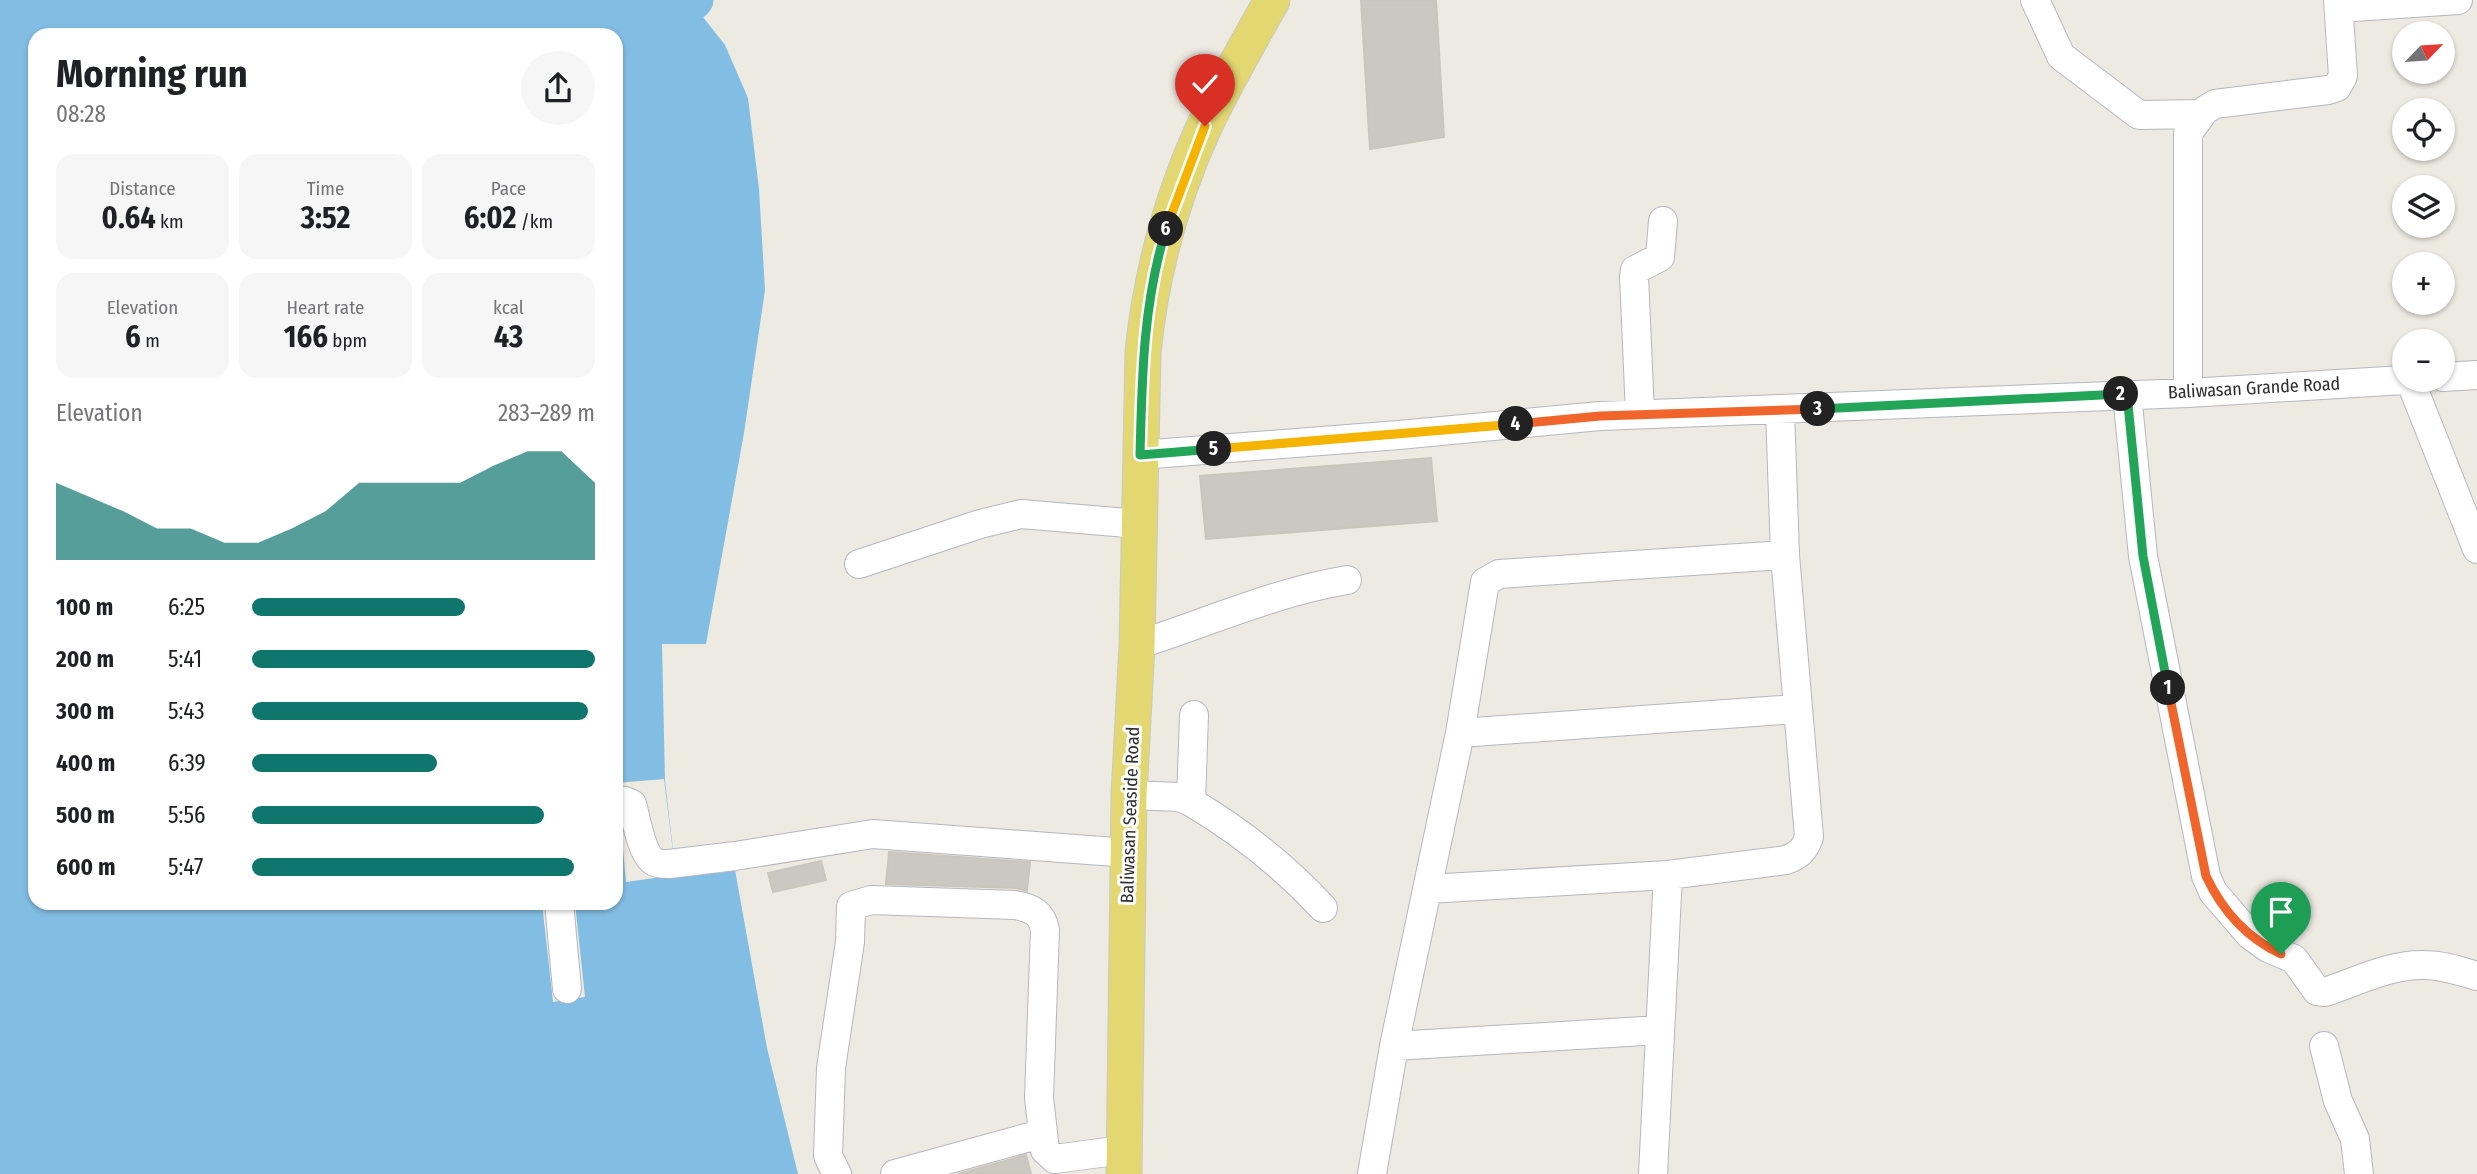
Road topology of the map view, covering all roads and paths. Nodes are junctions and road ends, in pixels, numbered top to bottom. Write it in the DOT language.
graph roads {
  1 [pos="1272,0"];
  2 [pos="2035,0"];
  3 [pos="2458,0"];
  4 [pos="2339,4"];
  5 [pos="2202,114"];
  6 [pos="1663,222"];
  7 [pos="2477,375"];
  8 [pos="2455,376"];
  9 [pos="2392,381"];
  10 [pos="2197,392"];
  11 [pos="2415,392"];
  12 [pos="2127,394"];
  13 [pos="1780,411"];
  14 [pos="1640,414"];
  15 [pos="1140,455"];
  16 [pos="1139,524"];
  17 [pos="2477,549"];
  18 [pos="1785,555"];
  19 [pos="859,564"];
  20 [pos="1347,580"];
  21 [pos="1137,645"];
  22 [pos="1796,709"];
  23 [pos="1194,716"];
  24 [pos="1460,733"];
  25 [pos="1129,794"];
  26 [pos="623,801"];
  27 [pos="1191,802"];
  28 [pos="1129,853"];
  29 [pos="1668,875"];
  30 [pos="1427,889"];
  31 [pos="1323,908"];
  32 [pos="560,910"];
  33 [pos="2477,976"];
  34 [pos="567,989"];
  35 [pos="1660,1030"];
  36 [pos="2324,1045"];
  37 [pos="1394,1046"];
  38 [pos="1041,1133"];
  39 [pos="1123,1162"];
  40 [pos="837,1174"];
  41 [pos="895,1174"];
  42 [pos="1372,1174"];
  43 [pos="1653,1174"];
  44 [pos="2359,1174"];
  1 -- 15 [label="main road, Baliwasan Seaside Road"];
  2 -- 5 [label="street"];
  3 -- 4 [label="street"];
  4 -- 5 [label="street"];
  5 -- 10 [label="street"];
  6 -- 14 [label="street"];
  7 -- 8 [label="street"];
  9 -- 10 [label="street, Baliwasan Grande Road"];
  10 -- 12 [label="street, Baliwasan Grande Road"];
  11 -- 17 [label="street"];
  12 -- 13 [label="street, Baliwasan Grande Road"];
  12 -- 33 [label="street"];
  13 -- 14 [label="street, Baliwasan Grande Road"];
  13 -- 18 [label="street"];
  14 -- 15 [label="street, Baliwasan Grande Road"];
  15 -- 16 [label="main road, Baliwasan Seaside Road"];
  16 -- 19 [label="street"];
  16 -- 21 [label="main road, Baliwasan Seaside Road"];
  18 -- 22 [label="street"];
  18 -- 24 [label="street"];
  20 -- 21 [label="street"];
  21 -- 25 [label="main road, Baliwasan Seaside Road"];
  22 -- 24 [label="street"];
  22 -- 29 [label="street"];
  23 -- 27 [label="street"];
  24 -- 30 [label="street"];
  25 -- 27 [label="street"];
  25 -- 28 [label="main road, Baliwasan Seaside Road"];
  26 -- 28 [label="street"];
  27 -- 31 [label="street"];
  28 -- 39 [label="main road, Baliwasan Seaside Road"];
  29 -- 30 [label="street"];
  29 -- 35 [label="street"];
  30 -- 37 [label="street"];
  32 -- 34 [label="street"];
  35 -- 37 [label="street"];
  35 -- 43 [label="street"];
  36 -- 44 [label="street"];
  37 -- 42 [label="street"];
  38 -- 39 [label="street"];
  38 -- 40 [label="street"];
  38 -- 41 [label="street"];
}
